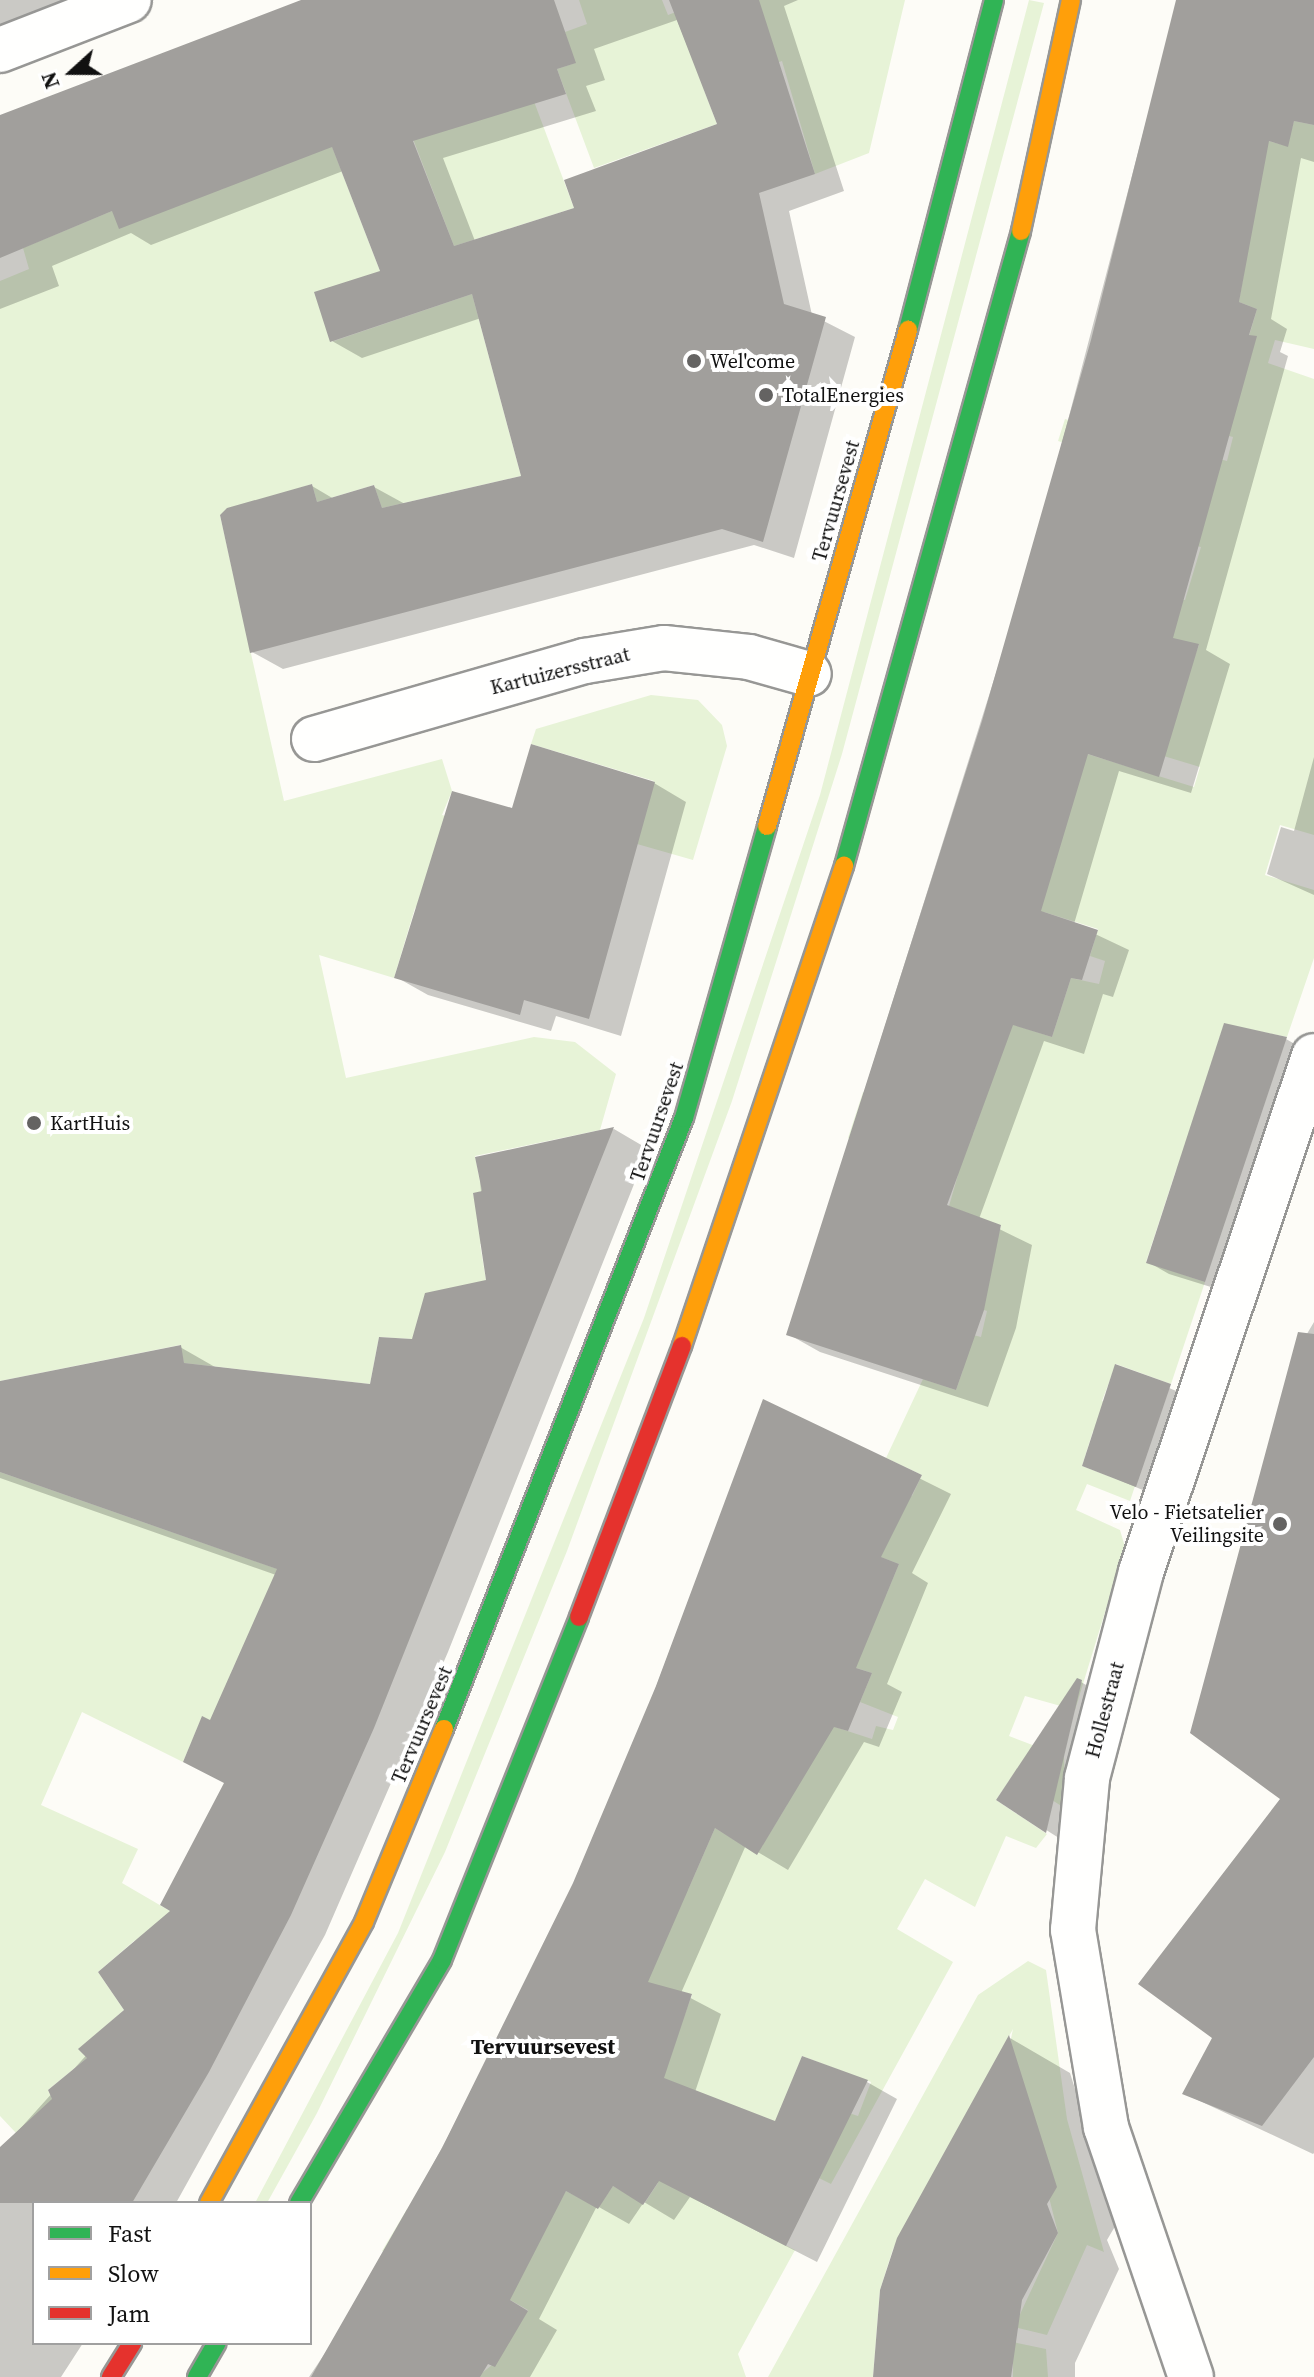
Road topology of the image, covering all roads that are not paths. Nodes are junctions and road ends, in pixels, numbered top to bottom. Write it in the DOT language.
graph roads {
  1 [pos="129,0"];
  2 [pos="994,0"];
  3 [pos="1071,0"];
  4 [pos="0,50"];
  5 [pos="809,674"];
  6 [pos="314,739"];
  7 [pos="1314,1056"];
  8 [pos="210,2201"];
  9 [pos="300,2201"];
  10 [pos="131,2345"];
  11 [pos="216,2345"];
  12 [pos="111,2377"];
  13 [pos="197,2377"];
  14 [pos="1191,2377"];
  1 -- 4 [label="street"];
  2 -- 5 [label="main road, Tervuursevest"];
  3 -- 9 [label="main road"];
  5 -- 6 [label="street, Kartuizersstraat"];
  5 -- 8 [label="main road, Tervuursevest"];
  7 -- 14 [label="street, Hollestraat"];
  10 -- 12 [label="main road"];
  11 -- 13 [label="main road"];
}
